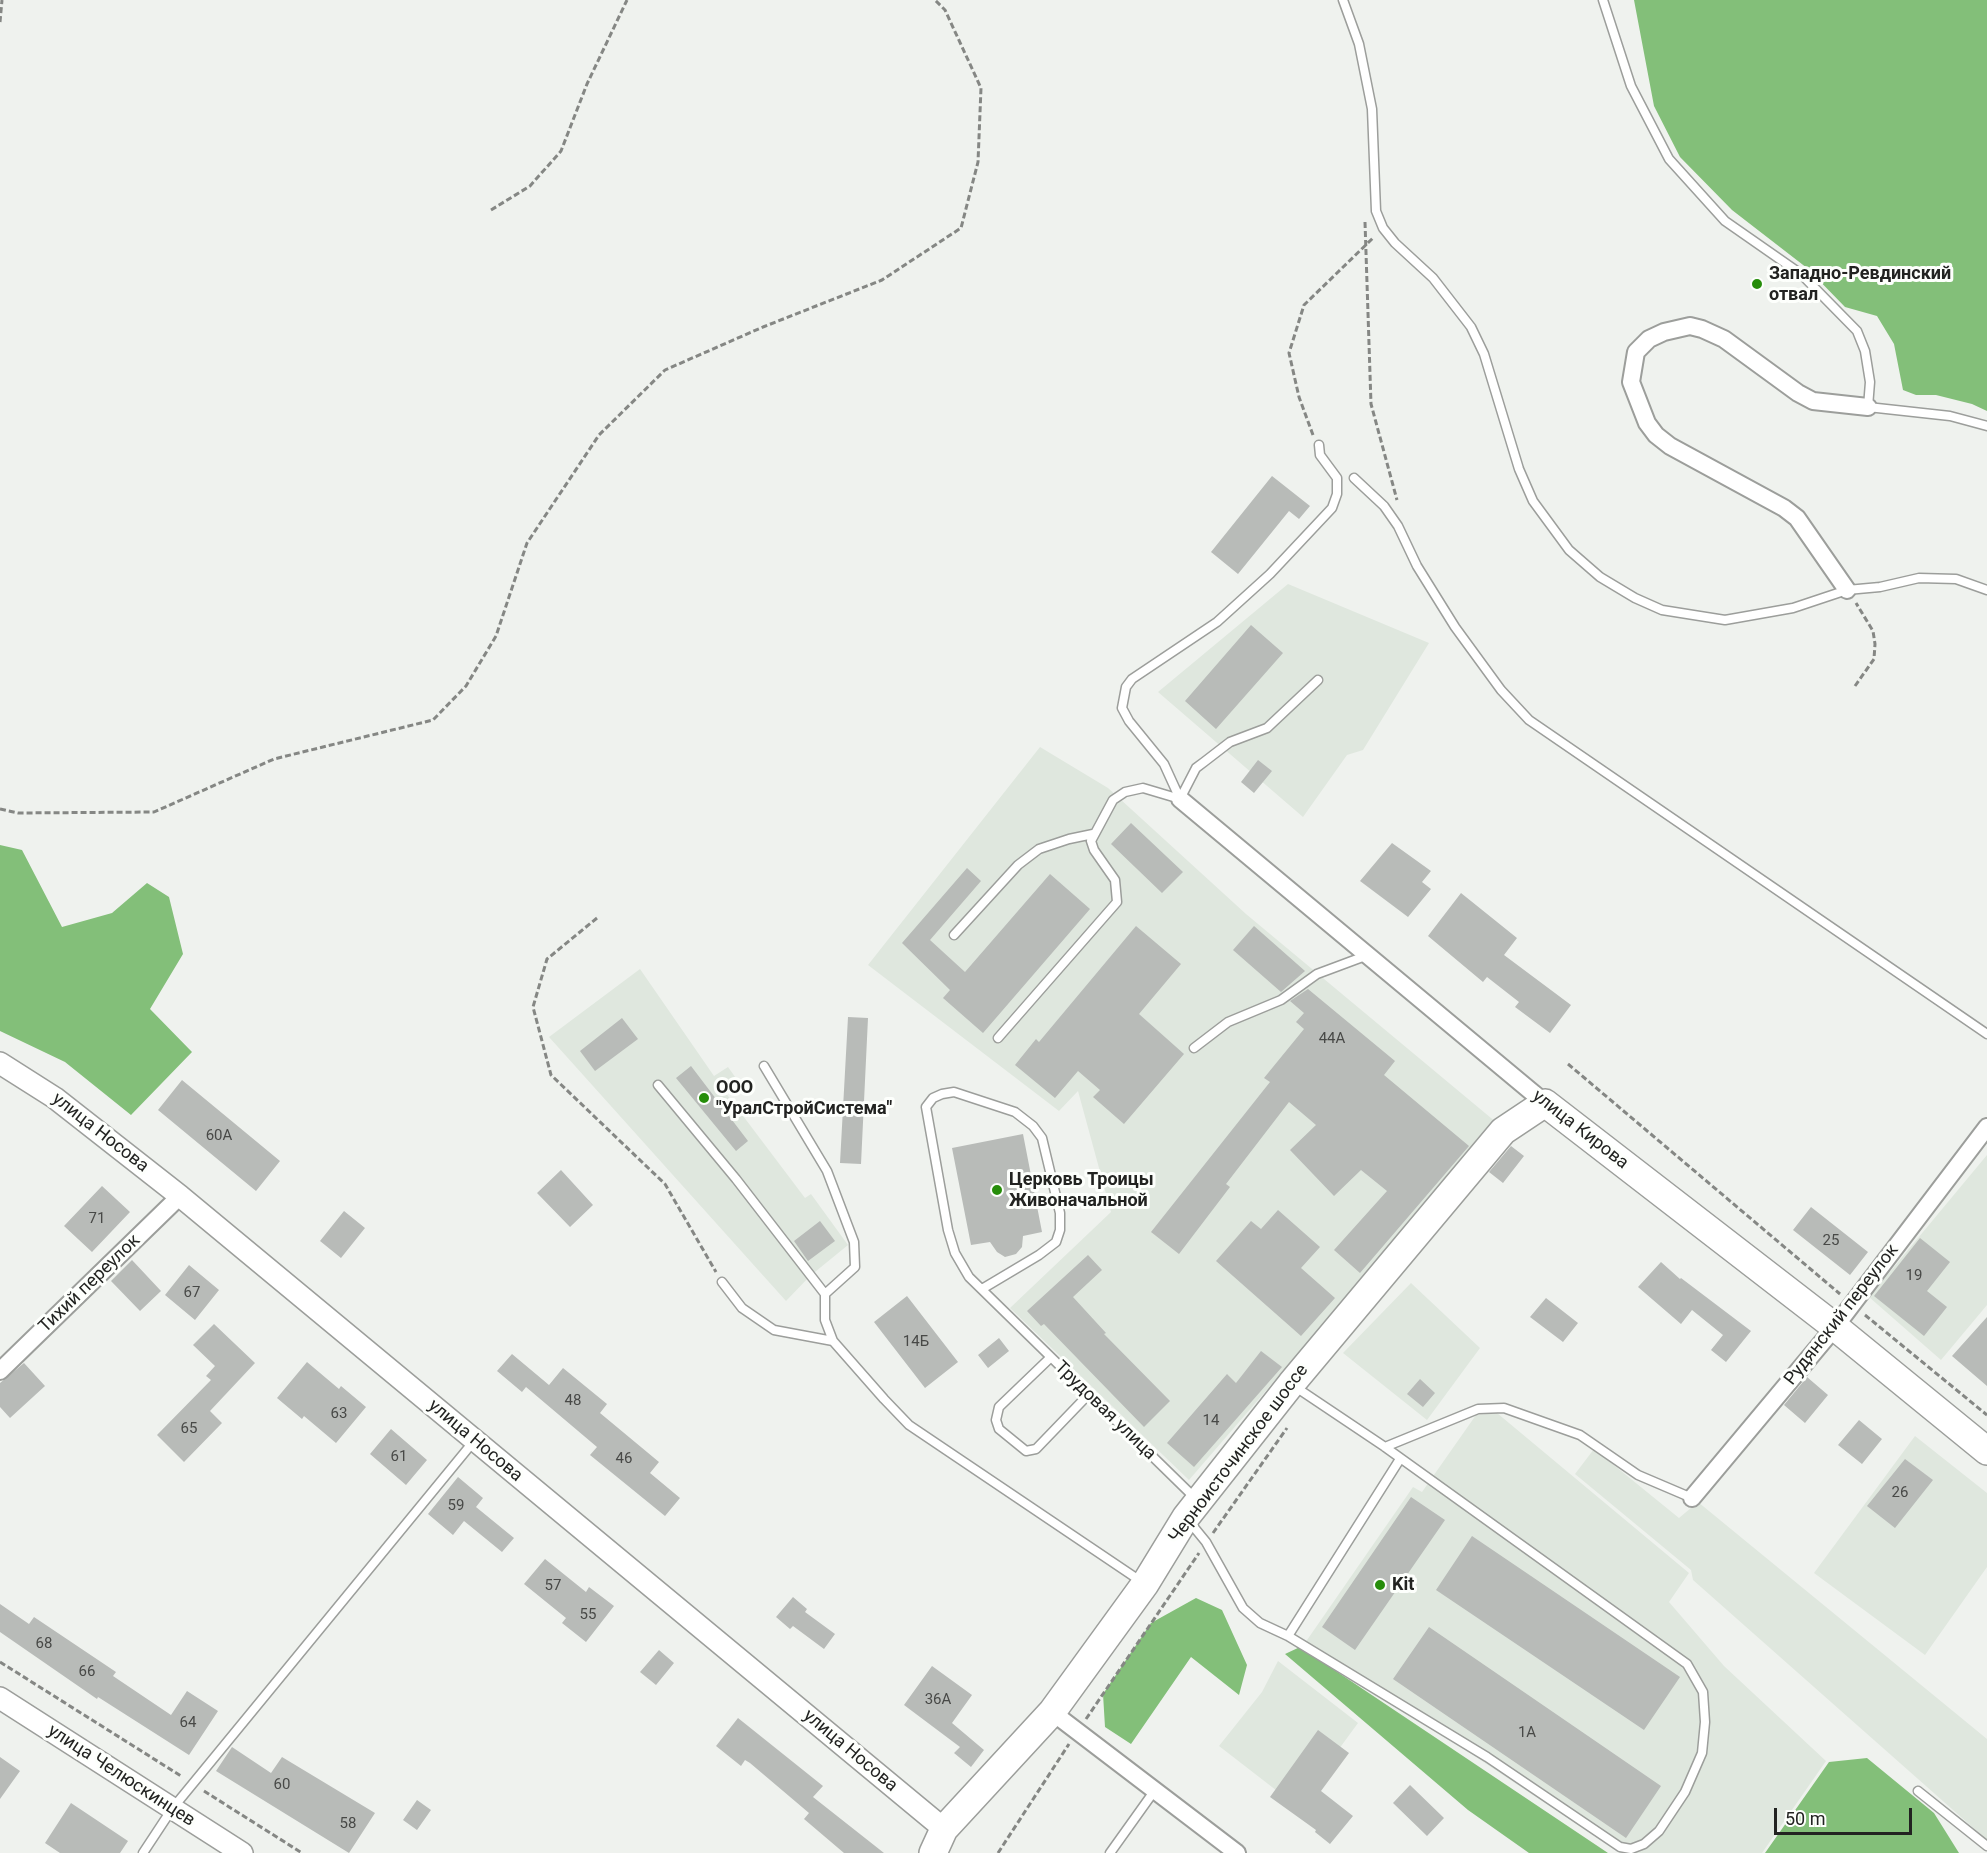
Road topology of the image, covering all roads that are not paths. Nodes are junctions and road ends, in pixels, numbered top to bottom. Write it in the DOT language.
graph roads {
  1 [pos="1342,0"];
  2 [pos="1602,0"];
  3 [pos="1868,407"];
  4 [pos="1987,426"];
  5 [pos="1319,445"];
  6 [pos="1354,478"];
  7 [pos="1847,590"];
  8 [pos="1987,590"];
  9 [pos="1318,680"];
  10 [pos="1180,799"];
  11 [pos="1093,834"];
  12 [pos="954,935"];
  13 [pos="1368,955"];
  14 [pos="1987,1034"];
  15 [pos="998,1038"];
  16 [pos="1194,1048"];
  17 [pos="0,1063"];
  18 [pos="764,1066"];
  19 [pos="658,1085"];
  20 [pos="1545,1103"];
  21 [pos="1987,1127"];
  22 [pos="180,1196"];
  23 [pos="722,1282"];
  24 [pos="982,1289"];
  25 [pos="825,1294"];
  26 [pos="1835,1327"];
  27 [pos="833,1341"];
  28 [pos="1050,1358"];
  29 [pos="0,1371"];
  30 [pos="1291,1384"];
  31 [pos="1088,1395"];
  32 [pos="474,1441"];
  33 [pos="1386,1448"];
  34 [pos="1987,1451"];
  35 [pos="1400,1459"];
  36 [pos="1692,1498"];
  37 [pos="1192,1509"];
  38 [pos="1145,1584"];
  39 [pos="1288,1636"];
  40 [pos="0,1698"];
  41 [pos="1052,1712"];
  42 [pos="1155,1789"];
  43 [pos="1918,1791"];
  44 [pos="172,1809"];
  45 [pos="937,1846"];
  46 [pos="1987,1846"];
  47 [pos="143,1853"];
  48 [pos="242,1853"];
  49 [pos="1110,1853"];
  50 [pos="1237,1853"];
  1 -- 7 [label="lane"];
  2 -- 3 [label="lane"];
  3 -- 4 [label="lane"];
  3 -- 7 [label="street"];
  5 -- 10 [label="lane"];
  6 -- 14 [label="lane"];
  7 -- 8 [label="lane"];
  9 -- 10 [label="lane"];
  10 -- 11 [label="lane"];
  10 -- 13 [label="street, улица Кирова"];
  11 -- 12 [label="lane"];
  11 -- 15 [label="lane"];
  13 -- 16 [label="lane"];
  13 -- 20 [label="street, улица Кирова"];
  17 -- 22 [label="street, улица Носова"];
  18 -- 25 [label="lane"];
  19 -- 25 [label="lane"];
  20 -- 26 [label="main road, улица Кирова"];
  20 -- 30 [label="main road, Черноисточинское шоссе"];
  21 -- 26 [label="street, Рудянский переулок"];
  22 -- 29 [label="street, Тихий переулок"];
  22 -- 32 [label="street, улица Носова"];
  23 -- 27 [label="lane"];
  24 -- 24 [label="lane, Трудовая улица"];
  24 -- 28 [label="lane, Трудовая улица"];
  25 -- 27 [label="lane"];
  26 -- 34 [label="main road, улица Кирова"];
  26 -- 36 [label="street, Рудянский переулок"];
  27 -- 38 [label="lane"];
  28 -- 31 [label="lane, Трудовая улица"];
  28 -- 31 [label="lane"];
  30 -- 33 [label="lane, Трудовая улица"];
  30 -- 37 [label="main road, Черноисточинское шоссе"];
  31 -- 37 [label="lane, Трудовая улица"];
  32 -- 44 [label="lane"];
  32 -- 45 [label="street, улица Носова"];
  33 -- 35 [label="lane, Трудовая улица"];
  33 -- 36 [label="lane"];
  35 -- 39 [label="lane"];
  35 -- 39 [label="lane, Трудовая улица"];
  37 -- 38 [label="main road, Черноисточинское шоссе"];
  37 -- 39 [label="lane, Трудовая улица"];
  38 -- 41 [label="main road, Черноисточинское шоссе"];
  40 -- 44 [label="street, улица Челюскинцев"];
  41 -- 42 [label="street"];
  41 -- 45 [label="main road, Черноисточинское шоссе"];
  42 -- 49 [label="lane"];
  42 -- 50 [label="street"];
  43 -- 46 [label="lane"];
  44 -- 47 [label="lane"];
  44 -- 48 [label="street, улица Челюскинцев"];
}
